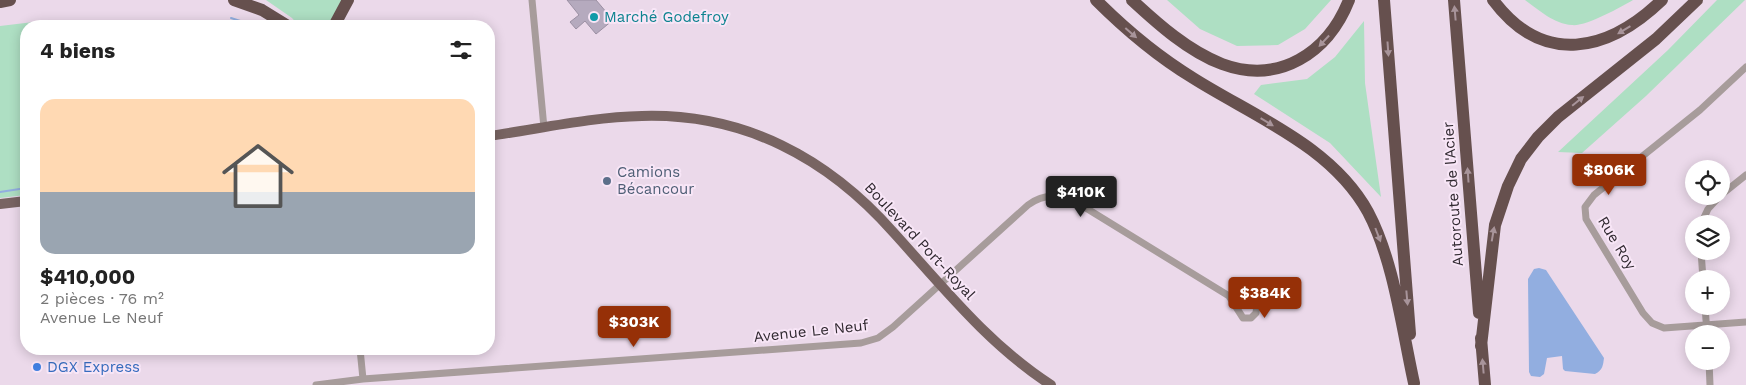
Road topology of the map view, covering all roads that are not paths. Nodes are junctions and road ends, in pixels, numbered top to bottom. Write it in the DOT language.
graph roads {
  1 [pos="10,0"];
  2 [pos="234,0"];
  3 [pos="348,0"];
  4 [pos="532,0"];
  5 [pos="1096,0"];
  6 [pos="1132,0"];
  7 [pos="1349,0"];
  8 [pos="1384,0"];
  9 [pos="1454,0"];
  10 [pos="1493,0"];
  11 [pos="1662,0"];
  12 [pos="1697,0"];
  13 [pos="0,2"];
  14 [pos="278,20"];
  15 [pos="337,20"];
  16 [pos="1746,67"];
  17 [pos="544,128"];
  18 [pos="495,135"];
  19 [pos="1746,175"];
  20 [pos="1730,188"];
  21 [pos="20,202"];
  22 [pos="0,204"];
  23 [pos="940,284"];
  24 [pos="1229,296"];
  25 [pos="1705,315"];
  26 [pos="1746,322"];
  27 [pos="1706,325"];
  28 [pos="1685,327"];
  29 [pos="1481,346"];
  30 [pos="361,355"];
  31 [pos="1709,370"];
  32 [pos="363,379"];
  33 [pos="1414,384"];
  34 [pos="316,385"];
  35 [pos="1051,385"];
  36 [pos="1485,385"];
  37 [pos="1710,385"];
  1 -- 13 [label="highway"];
  2 -- 14 [label="highway"];
  3 -- 15 [label="highway"];
  4 -- 17 [label="street"];
  5 -- 33 [label="highway, one-way"];
  7 -- 6 [label="highway, one-way"];
  8 -- 33 [label="highway, one-way"];
  29 -- 9 [label="highway, Autoroute de l'Acier, one-way"];
  11 -- 10 [label="highway, one-way"];
  29 -- 12 [label="highway, one-way"];
  16 -- 28 [label="street, Rue Roy"];
  17 -- 18 [label="main road, Boulevard Port-Royal"];
  17 -- 23 [label="main road, Boulevard Port-Royal"];
  19 -- 20 [label="street"];
  21 -- 22 [label="main road"];
  23 -- 24 [label="street, Avenue Le Neuf"];
  23 -- 32 [label="street, Avenue Le Neuf"];
  23 -- 35 [label="main road, Boulevard Port-Royal"];
  25 -- 27 [label="street"];
  26 -- 27 [label="street, Rue Roy"];
  36 -- 29 [label="highway, Autoroute de l'Acier, one-way"];
  30 -- 32 [label="street"];
  31 -- 37 [label="street"];
  32 -- 34 [label="street, Avenue Le Neuf"];
}
